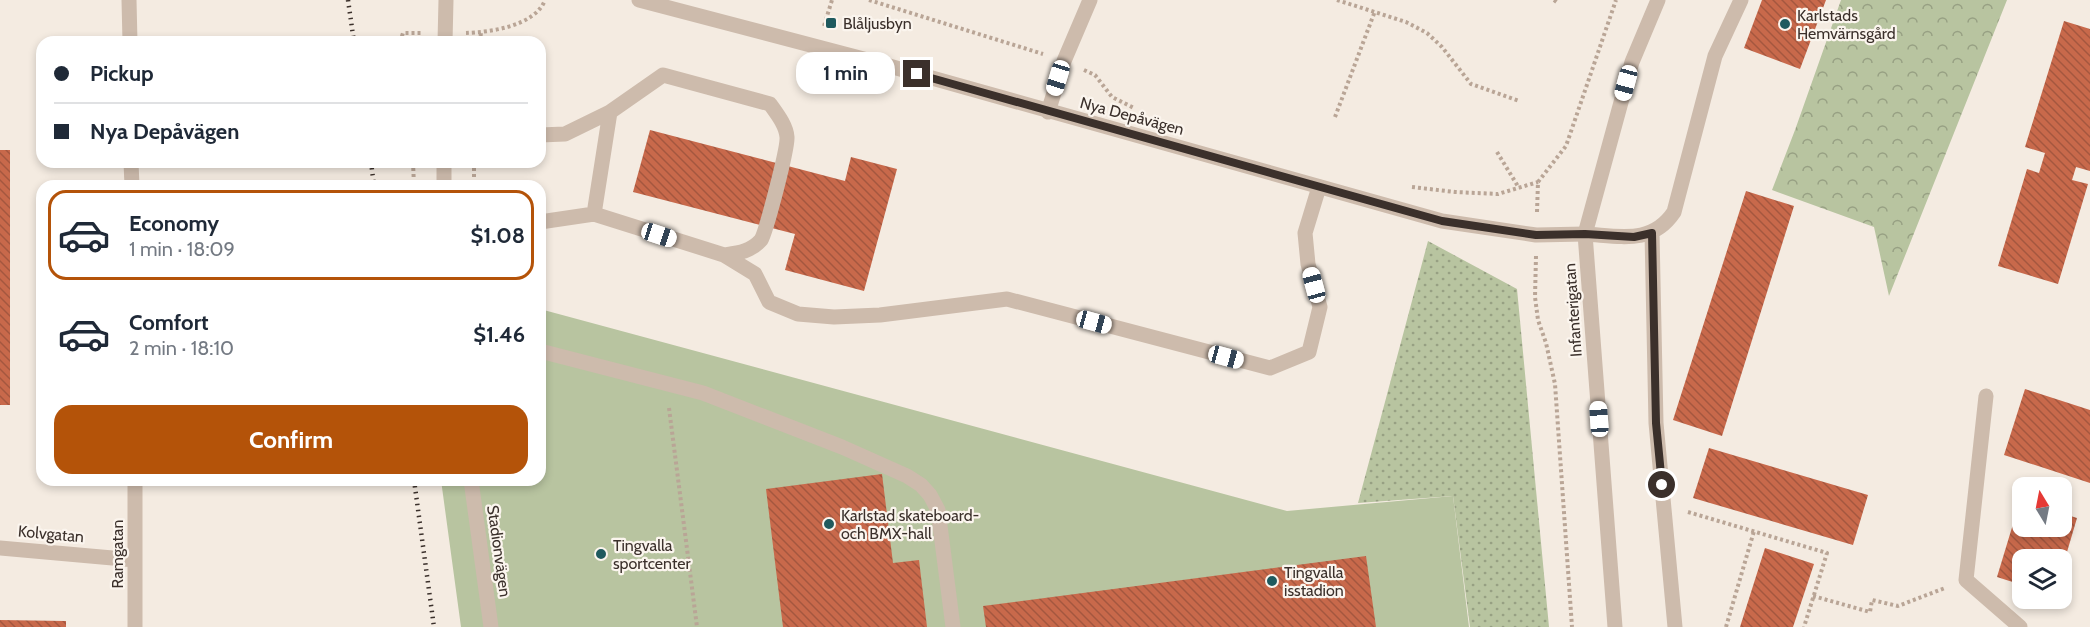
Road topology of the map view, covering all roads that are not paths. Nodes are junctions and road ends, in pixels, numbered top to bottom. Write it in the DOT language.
graph roads {
  1 [pos="129,0"];
  2 [pos="446,0"];
  3 [pos="639,0"];
  4 [pos="1090,0"];
  5 [pos="1658,0"];
  6 [pos="1741,0"];
  7 [pos="130,36"];
  8 [pos="445,36"];
  9 [pos="610,112"];
  10 [pos="1048,112"];
  11 [pos="546,135"];
  12 [pos="1319,187"];
  13 [pos="594,214"];
  14 [pos="546,221"];
  15 [pos="1652,233"];
  16 [pos="1585,234"];
  17 [pos="724,255"];
  18 [pos="546,353"];
  19 [pos="1986,396"];
  20 [pos="135,486"];
  21 [pos="472,486"];
  22 [pos="0,548"];
  23 [pos="135,560"];
  24 [pos="135,627"];
  25 [pos="491,627"];
  26 [pos="953,627"];
  27 [pos="1615,627"];
  28 [pos="1675,627"];
  29 [pos="2020,627"];
  1 -- 7 [label="street"];
  2 -- 8 [label="street"];
  3 -- 10 [label="street, Nya Depåvägen"];
  4 -- 10 [label="street"];
  5 -- 16 [label="street, Infanterigatan"];
  6 -- 15 [label="street"];
  9 -- 11 [label="street"];
  9 -- 13 [label="street"];
  9 -- 17 [label="street"];
  10 -- 12 [label="street, Nya Depåvägen"];
  12 -- 16 [label="street, Nya Depåvägen"];
  12 -- 17 [label="street"];
  13 -- 14 [label="street"];
  13 -- 17 [label="street"];
  15 -- 16 [label="street, Nya Depåvägen"];
  15 -- 28 [label="street"];
  16 -- 27 [label="street, Infanterigatan"];
  18 -- 26 [label="street"];
  19 -- 29 [label="street"];
  20 -- 23 [label="street, Ramgatan"];
  21 -- 25 [label="street, Stadionvägen"];
  22 -- 23 [label="street, Kolvgatan"];
  23 -- 24 [label="street, Ramgatan"];
}
